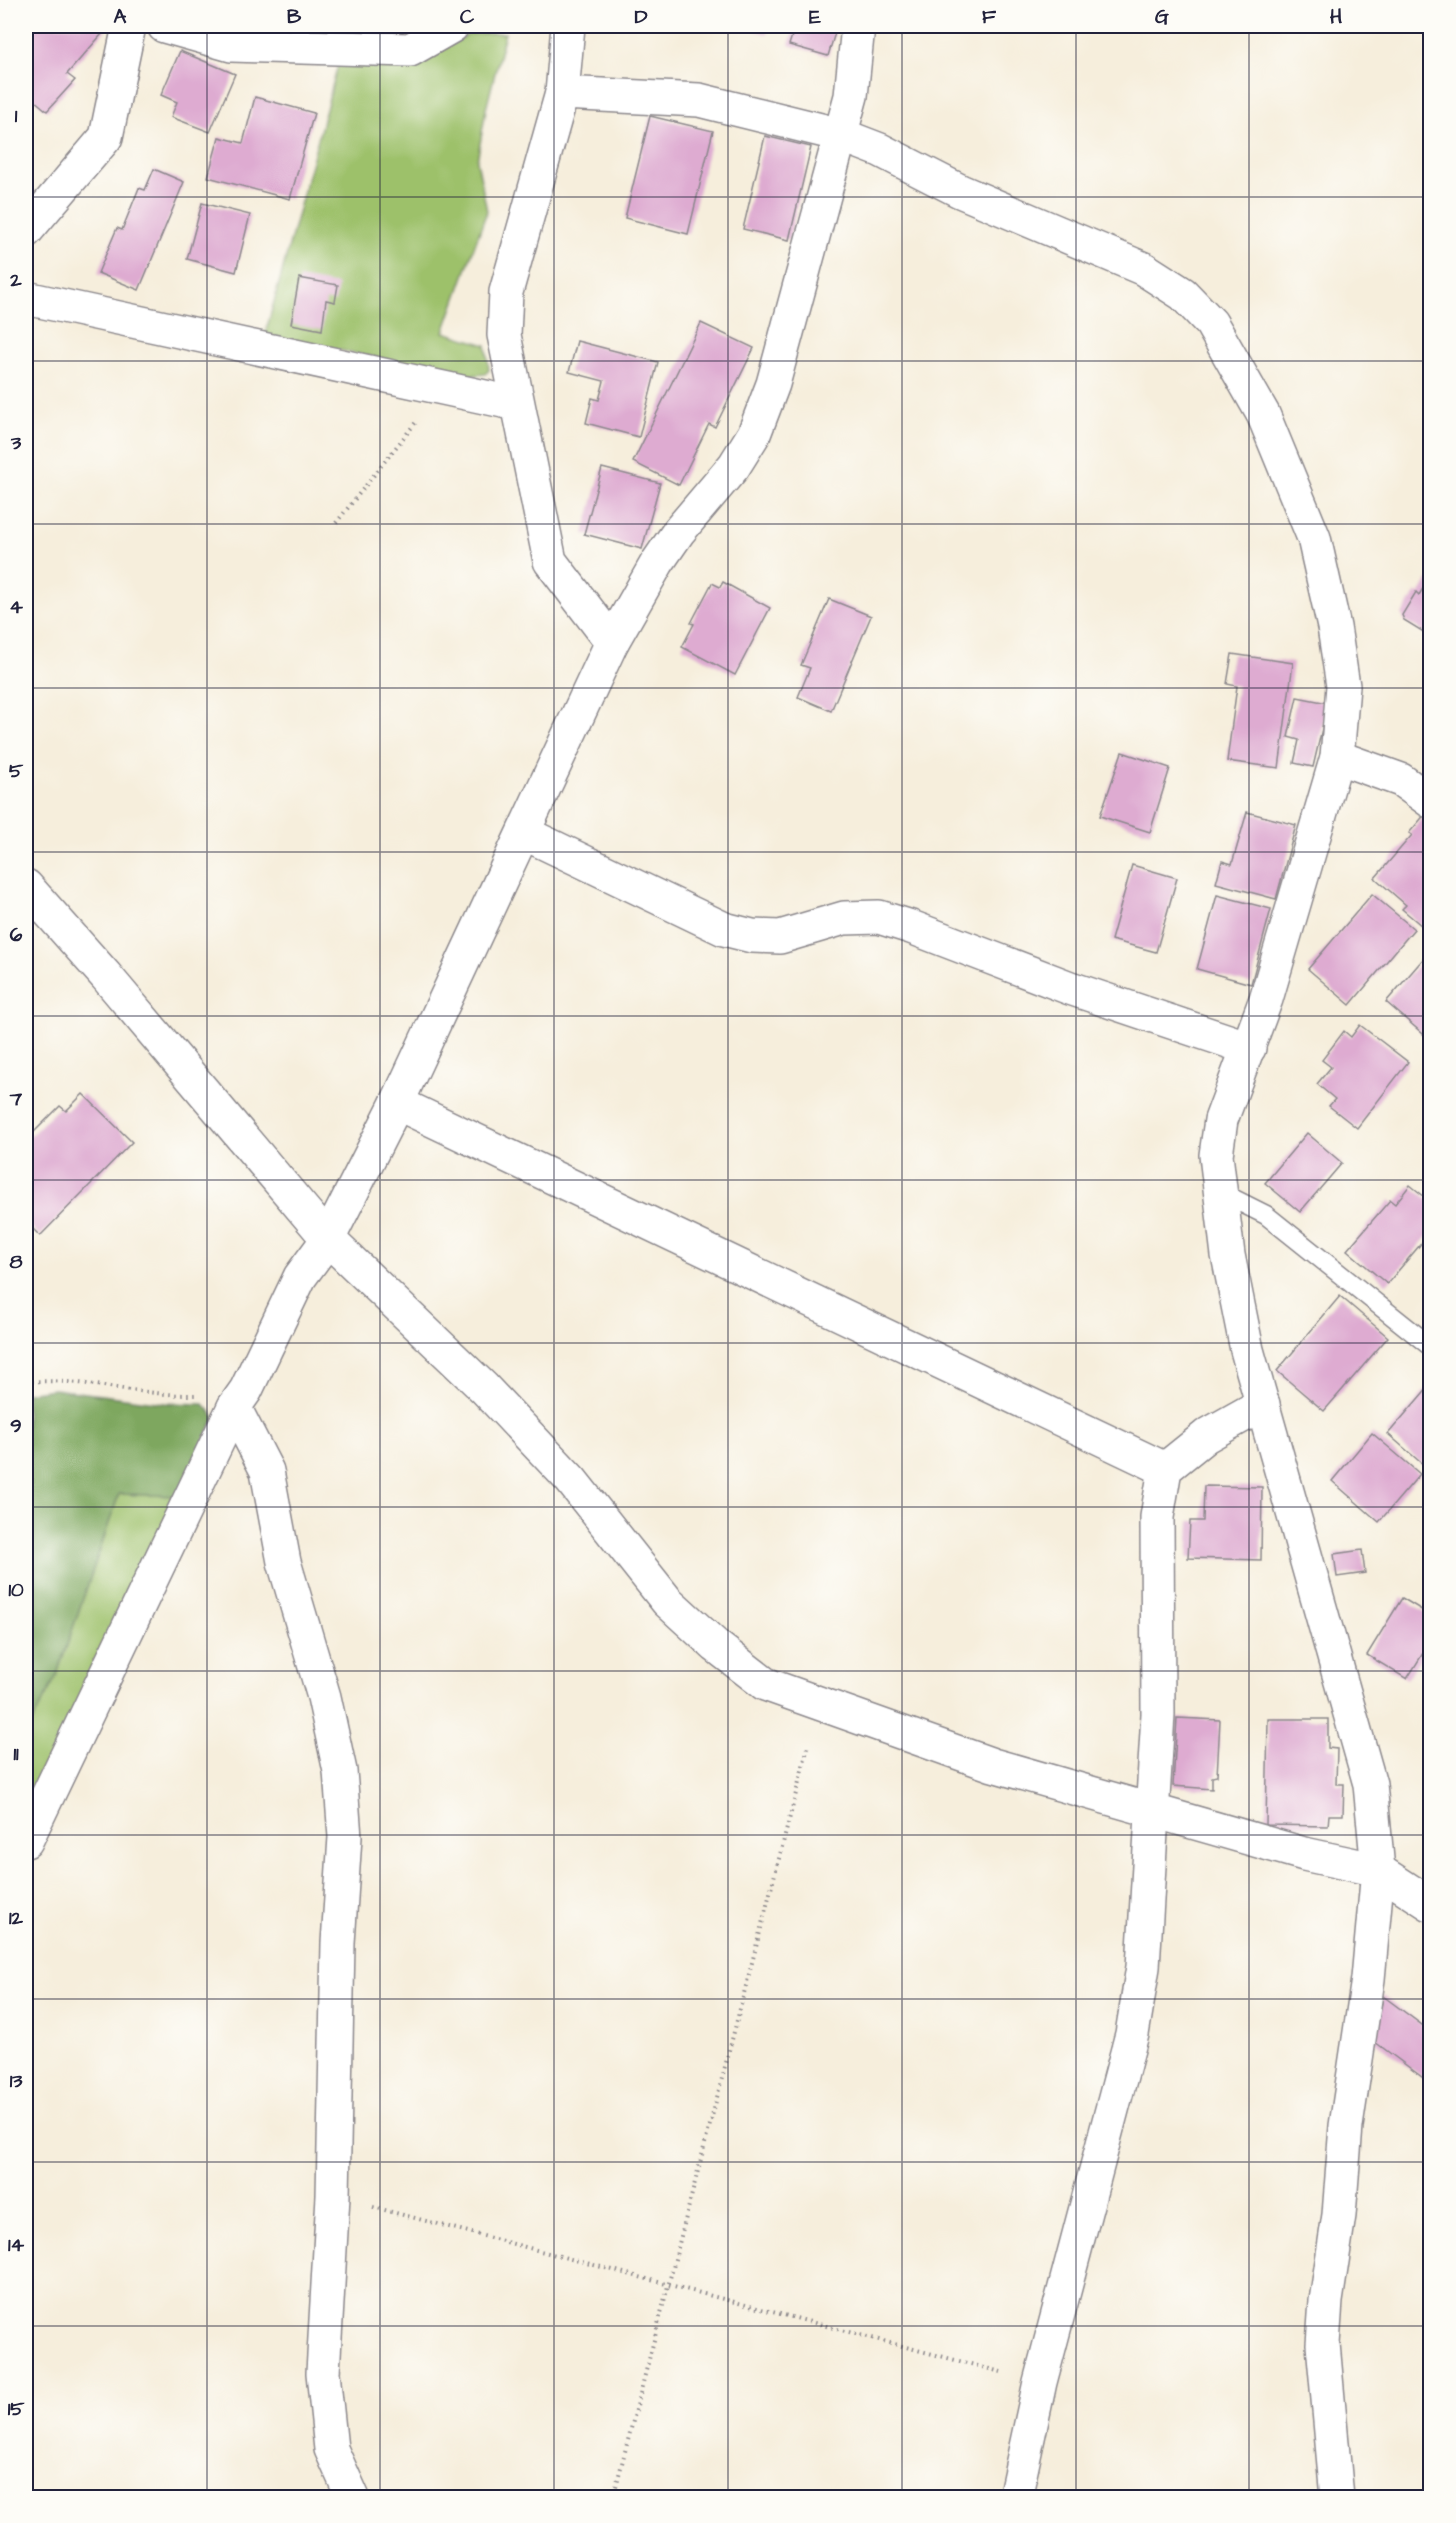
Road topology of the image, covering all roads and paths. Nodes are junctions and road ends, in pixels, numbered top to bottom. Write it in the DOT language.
graph roads {
  1 [pos="129,26"];
  2 [pos="164,26"];
  3 [pos="452,26"];
  4 [pos="568,26"];
  5 [pos="858,26"];
  6 [pos="562,93"];
  7 [pos="841,135"];
  8 [pos="26,231"];
  9 [pos="26,298"];
  10 [pos="443,389"];
  11 [pos="517,404"];
  12 [pos="336,523"];
  13 [pos="612,642"];
  14 [pos="1337,757"];
  15 [pos="1431,801"];
  16 [pos="524,833"];
  17 [pos="29,899"];
  18 [pos="1249,1048"];
  19 [pos="397,1103"];
  20 [pos="1220,1192"];
  21 [pos="328,1239"];
  22 [pos="1431,1346"];
  23 [pos="26,1382"];
  24 [pos="240,1399"];
  25 [pos="1263,1404"];
  26 [pos="1166,1469"];
  27 [pos="819,1704"];
  28 [pos="1154,1810"];
  29 [pos="26,1841"];
  30 [pos="1378,1870"];
  31 [pos="1431,1904"];
  32 [pos="333,2196"];
  33 [pos="670,2284"];
  34 [pos="1040,2382"];
  35 [pos="353,2498"];
  36 [pos="613,2498"];
  37 [pos="1015,2498"];
  38 [pos="1337,2498"];
  1 -- 8 [label="street"];
  2 -- 3 [label="street"];
  4 -- 6 [label="street"];
  5 -- 7 [label="street"];
  6 -- 7 [label="street"];
  6 -- 11 [label="street"];
  7 -- 13 [label="street"];
  7 -- 14 [label="street"];
  9 -- 10 [label="street"];
  10 -- 11 [label="street"];
  10 -- 12 [label="path"];
  11 -- 13 [label="street"];
  13 -- 16 [label="street"];
  14 -- 15 [label="street"];
  14 -- 18 [label="street"];
  16 -- 18 [label="street"];
  16 -- 19 [label="street"];
  17 -- 21 [label="street"];
  18 -- 20 [label="street"];
  19 -- 21 [label="street"];
  19 -- 26 [label="street"];
  20 -- 22 [label="lane"];
  20 -- 25 [label="street"];
  21 -- 24 [label="street"];
  21 -- 27 [label="street"];
  23 -- 24 [label="path"];
  24 -- 29 [label="street"];
  24 -- 32 [label="street"];
  25 -- 26 [label="street"];
  25 -- 30 [label="street"];
  26 -- 28 [label="street"];
  27 -- 28 [label="street"];
  27 -- 33 [label="path"];
  28 -- 30 [label="street"];
  28 -- 34 [label="street"];
  30 -- 31 [label="street"];
  30 -- 38 [label="street"];
  32 -- 33 [label="path"];
  32 -- 35 [label="street"];
  33 -- 34 [label="path"];
  33 -- 36 [label="path"];
  34 -- 37 [label="street"];
}
